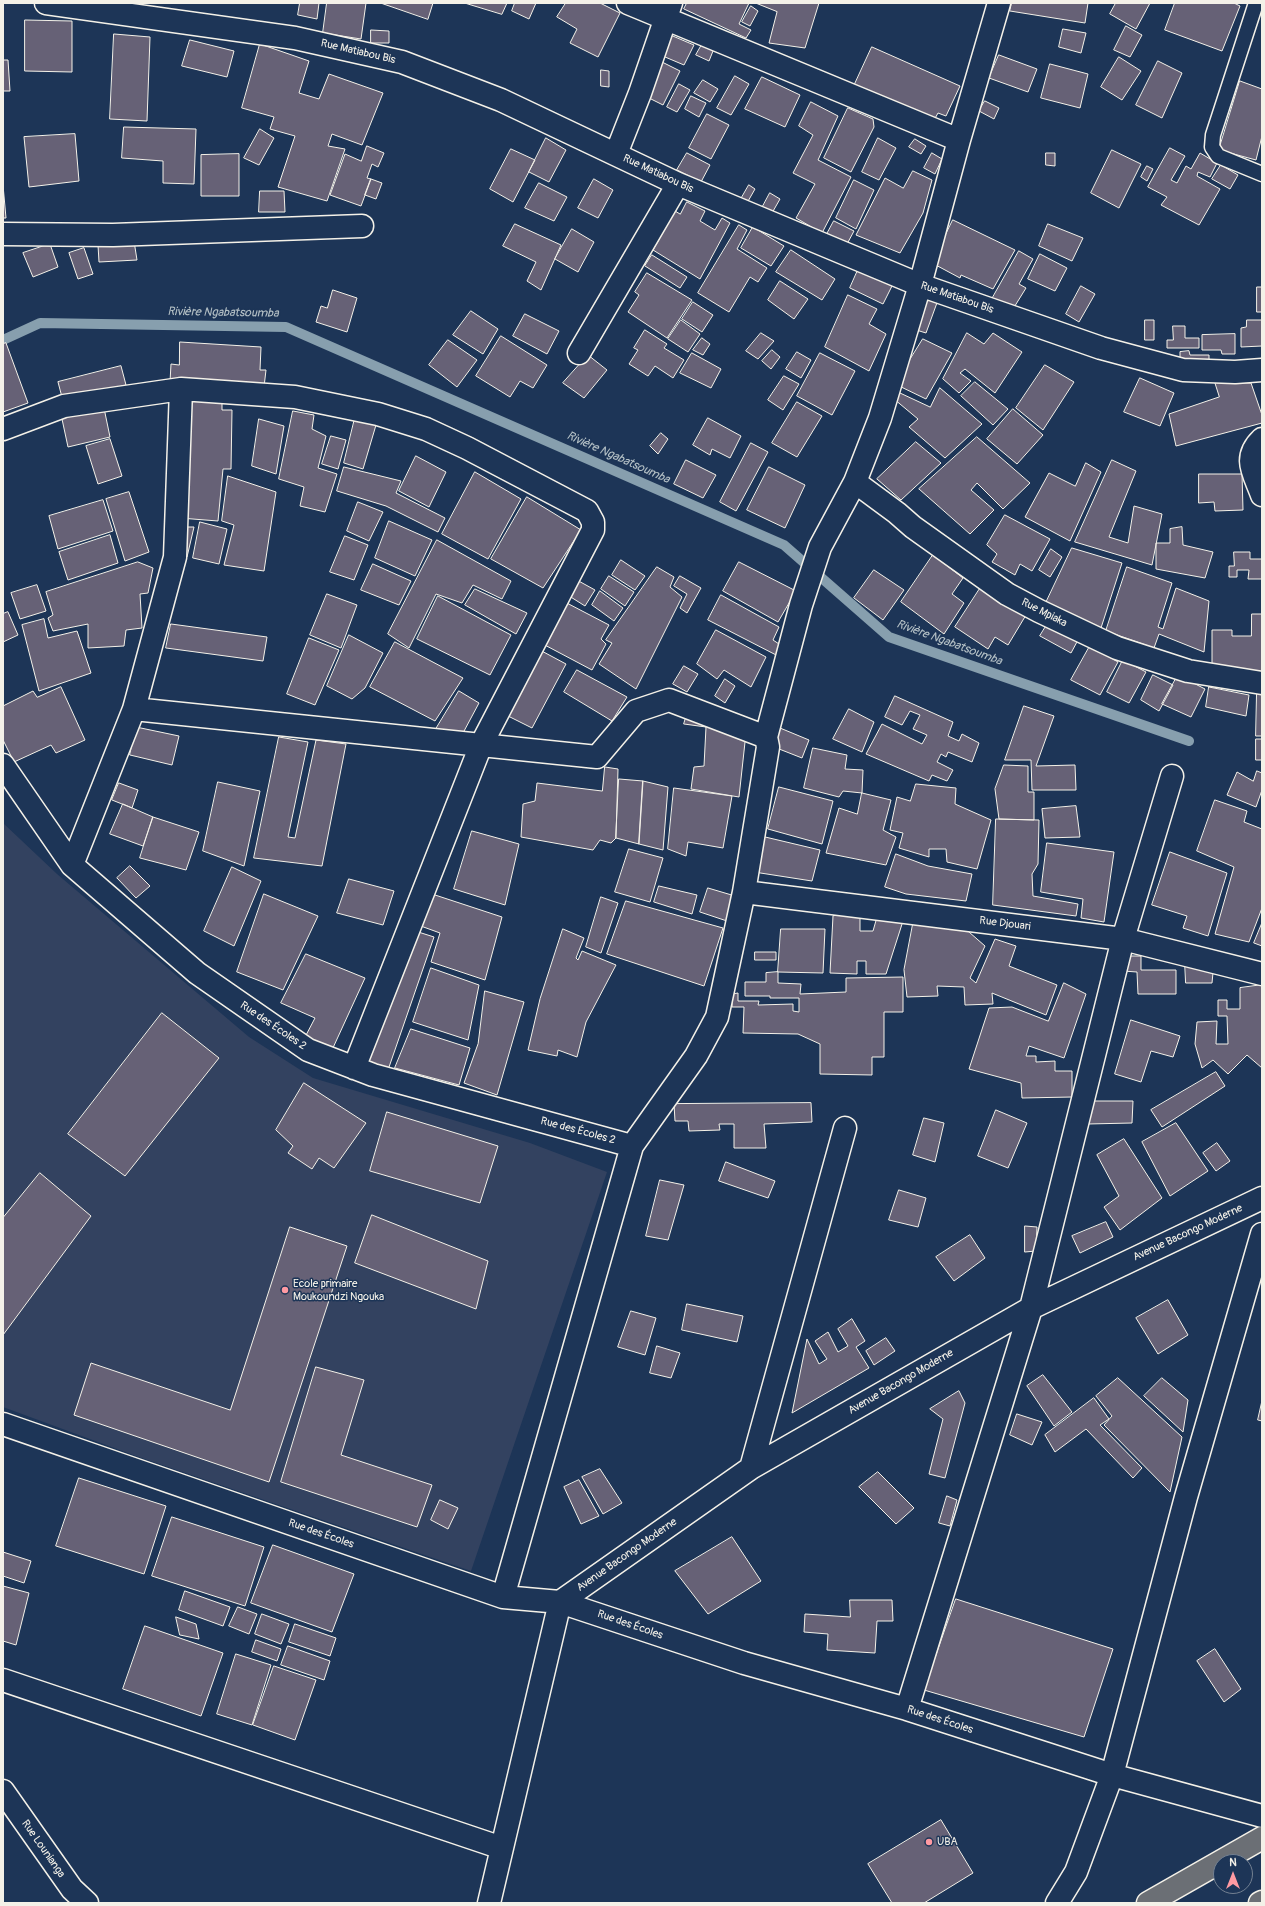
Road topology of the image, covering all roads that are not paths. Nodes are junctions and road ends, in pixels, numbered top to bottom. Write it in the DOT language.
graph roads {
  1 [pos="46,3"];
  2 [pos="628,3"];
  3 [pos="999,3"];
  4 [pos="1256,3"];
  5 [pos="668,10"];
  6 [pos="959,140"];
  7 [pos="616,154"];
  8 [pos="1262,174"];
  9 [pos="678,184"];
  10 [pos="362,226"];
  11 [pos="3,234"];
  12 [pos="920,285"];
  13 [pos="579,353"];
  14 [pos="1262,370"];
  15 [pos="181,389"];
  16 [pos="3,429"];
  17 [pos="1262,439"];
  18 [pos="855,482"];
  19 [pos="1262,495"];
  20 [pos="1262,683"];
  21 [pos="134,709"];
  22 [pos="766,738"];
  23 [pos="481,745"];
  24 [pos="3,765"];
  25 [pos="1172,776"];
  26 [pos="72,865"];
  27 [pos="744,892"];
  28 [pos="1123,938"];
  29 [pos="1262,974"];
  30 [pos="354,1068"];
  31 [pos="845,1128"];
  32 [pos="632,1146"];
  33 [pos="1262,1198"];
  34 [pos="1262,1234"];
  35 [pos="1031,1308"];
  36 [pos="3,1424"];
  37 [pos="751,1468"];
  38 [pos="503,1597"];
  39 [pos="560,1602"];
  40 [pos="3,1680"];
  41 [pos="907,1709"];
  42 [pos="1112,1776"];
  43 [pos="3,1791"];
  44 [pos="1262,1816"];
  45 [pos="1262,1838"];
  46 [pos="502,1848"];
  47 [pos="87,1903"];
  48 [pos="489,1903"];
  49 [pos="1056,1903"];
  50 [pos="1148,1903"];
  1 -- 7 [label="street, Rue Matiabou Bis"];
  2 -- 5 [label="street"];
  3 -- 6 [label="street"];
  4 -- 8 [label="lane"];
  5 -- 6 [label="street"];
  5 -- 7 [label="street"];
  6 -- 12 [label="street"];
  7 -- 9 [label="street, Rue Matiabou Bis"];
  9 -- 12 [label="street, Rue Matiabou Bis"];
  9 -- 13 [label="street"];
  10 -- 11 [label="street"];
  12 -- 14 [label="street, Rue Matiabou Bis"];
  12 -- 18 [label="street"];
  15 -- 16 [label="street"];
  15 -- 21 [label="street"];
  15 -- 23 [label="street"];
  17 -- 19 [label="street"];
  18 -- 20 [label="street, Rue Mpiaka"];
  18 -- 22 [label="street"];
  21 -- 23 [label="street"];
  21 -- 26 [label="street"];
  22 -- 23 [label="street"];
  22 -- 27 [label="street"];
  23 -- 30 [label="street"];
  24 -- 26 [label="street, Rue des Écoles 2"];
  25 -- 28 [label="street"];
  26 -- 30 [label="street, Rue des Écoles 2"];
  27 -- 28 [label="street, Rue Djouari"];
  27 -- 32 [label="street"];
  28 -- 29 [label="street, Rue Djouari"];
  28 -- 35 [label="street"];
  30 -- 32 [label="street, Rue des Écoles 2"];
  31 -- 37 [label="street"];
  32 -- 38 [label="street"];
  33 -- 35 [label="street, Avenue Bacongo Moderne"];
  34 -- 42 [label="street"];
  35 -- 37 [label="street, Avenue Bacongo Moderne"];
  35 -- 41 [label="street"];
  36 -- 38 [label="street, Rue des Écoles"];
  37 -- 39 [label="street, Avenue Bacongo Moderne"];
  38 -- 39 [label="street, Rue des Écoles"];
  39 -- 41 [label="street, Rue des Écoles"];
  39 -- 46 [label="street"];
  40 -- 46 [label="street"];
  41 -- 42 [label="street, Rue des Écoles"];
  42 -- 44 [label="street, Rue des Écoles"];
  42 -- 49 [label="street"];
  43 -- 47 [label="street, Rue Lounianga"];
  45 -- 50 [label="main road"];
  46 -- 48 [label="street"];
}
